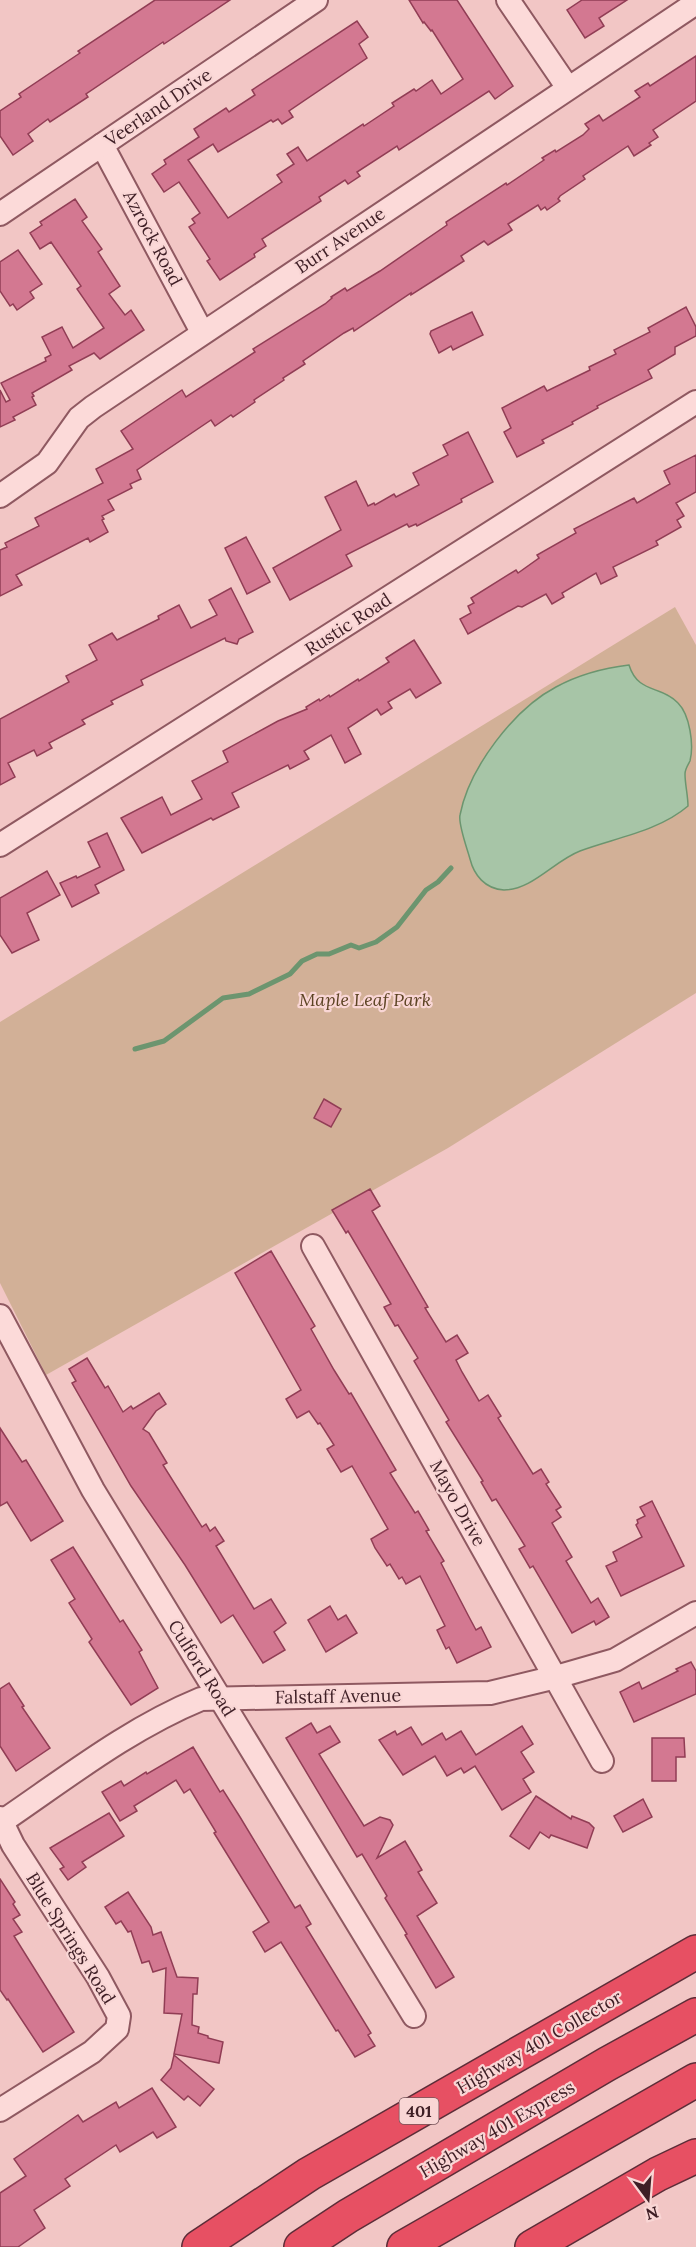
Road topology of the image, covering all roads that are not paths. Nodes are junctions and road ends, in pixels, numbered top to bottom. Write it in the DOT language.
graph roads {
  1 [pos="316,0"];
  2 [pos="508,0"];
  3 [pos="696,3"];
  4 [pos="568,88"];
  5 [pos="102,145"];
  6 [pos="0,214"];
  7 [pos="202,332"];
  8 [pos="696,402"];
  9 [pos="0,496"];
  10 [pos="0,845"];
  11 [pos="313,1246"];
  12 [pos="0,1316"];
  13 [pos="696,1614"];
  14 [pos="556,1677"];
  15 [pos="222,1698"];
  16 [pos="602,1761"];
  17 [pos="1,1821"];
  18 [pos="696,1952"];
  19 [pos="696,2015"];
  20 [pos="414,2016"];
  21 [pos="696,2080"];
  22 [pos="0,2110"];
  23 [pos="696,2156"];
  24 [pos="198,2247"];
  25 [pos="301,2247"];
  26 [pos="404,2247"];
  27 [pos="532,2247"];
  1 -- 5 [label="street, Veerland Drive"];
  2 -- 4 [label="street"];
  3 -- 4 [label="street, Burr Avenue"];
  4 -- 7 [label="street, Burr Avenue"];
  5 -- 6 [label="street, Veerland Drive"];
  5 -- 7 [label="street, Azrock Road"];
  7 -- 9 [label="street, Burr Avenue"];
  8 -- 10 [label="street, Rustic Road"];
  11 -- 14 [label="street, Mayo Drive"];
  12 -- 15 [label="street, Culford Road"];
  13 -- 14 [label="street, Falstaff Avenue"];
  14 -- 15 [label="street, Falstaff Avenue"];
  14 -- 16 [label="street, Mayo Drive"];
  15 -- 17 [label="street, Falstaff Avenue"];
  15 -- 20 [label="street, Culford Road"];
  17 -- 22 [label="street, Blue Springs Road"];
  18 -- 24 [label="highway, Highway 401 Collector / 401"];
  19 -- 25 [label="highway, Highway 401 Express"];
  21 -- 26 [label="highway"];
  23 -- 27 [label="highway"];
}
